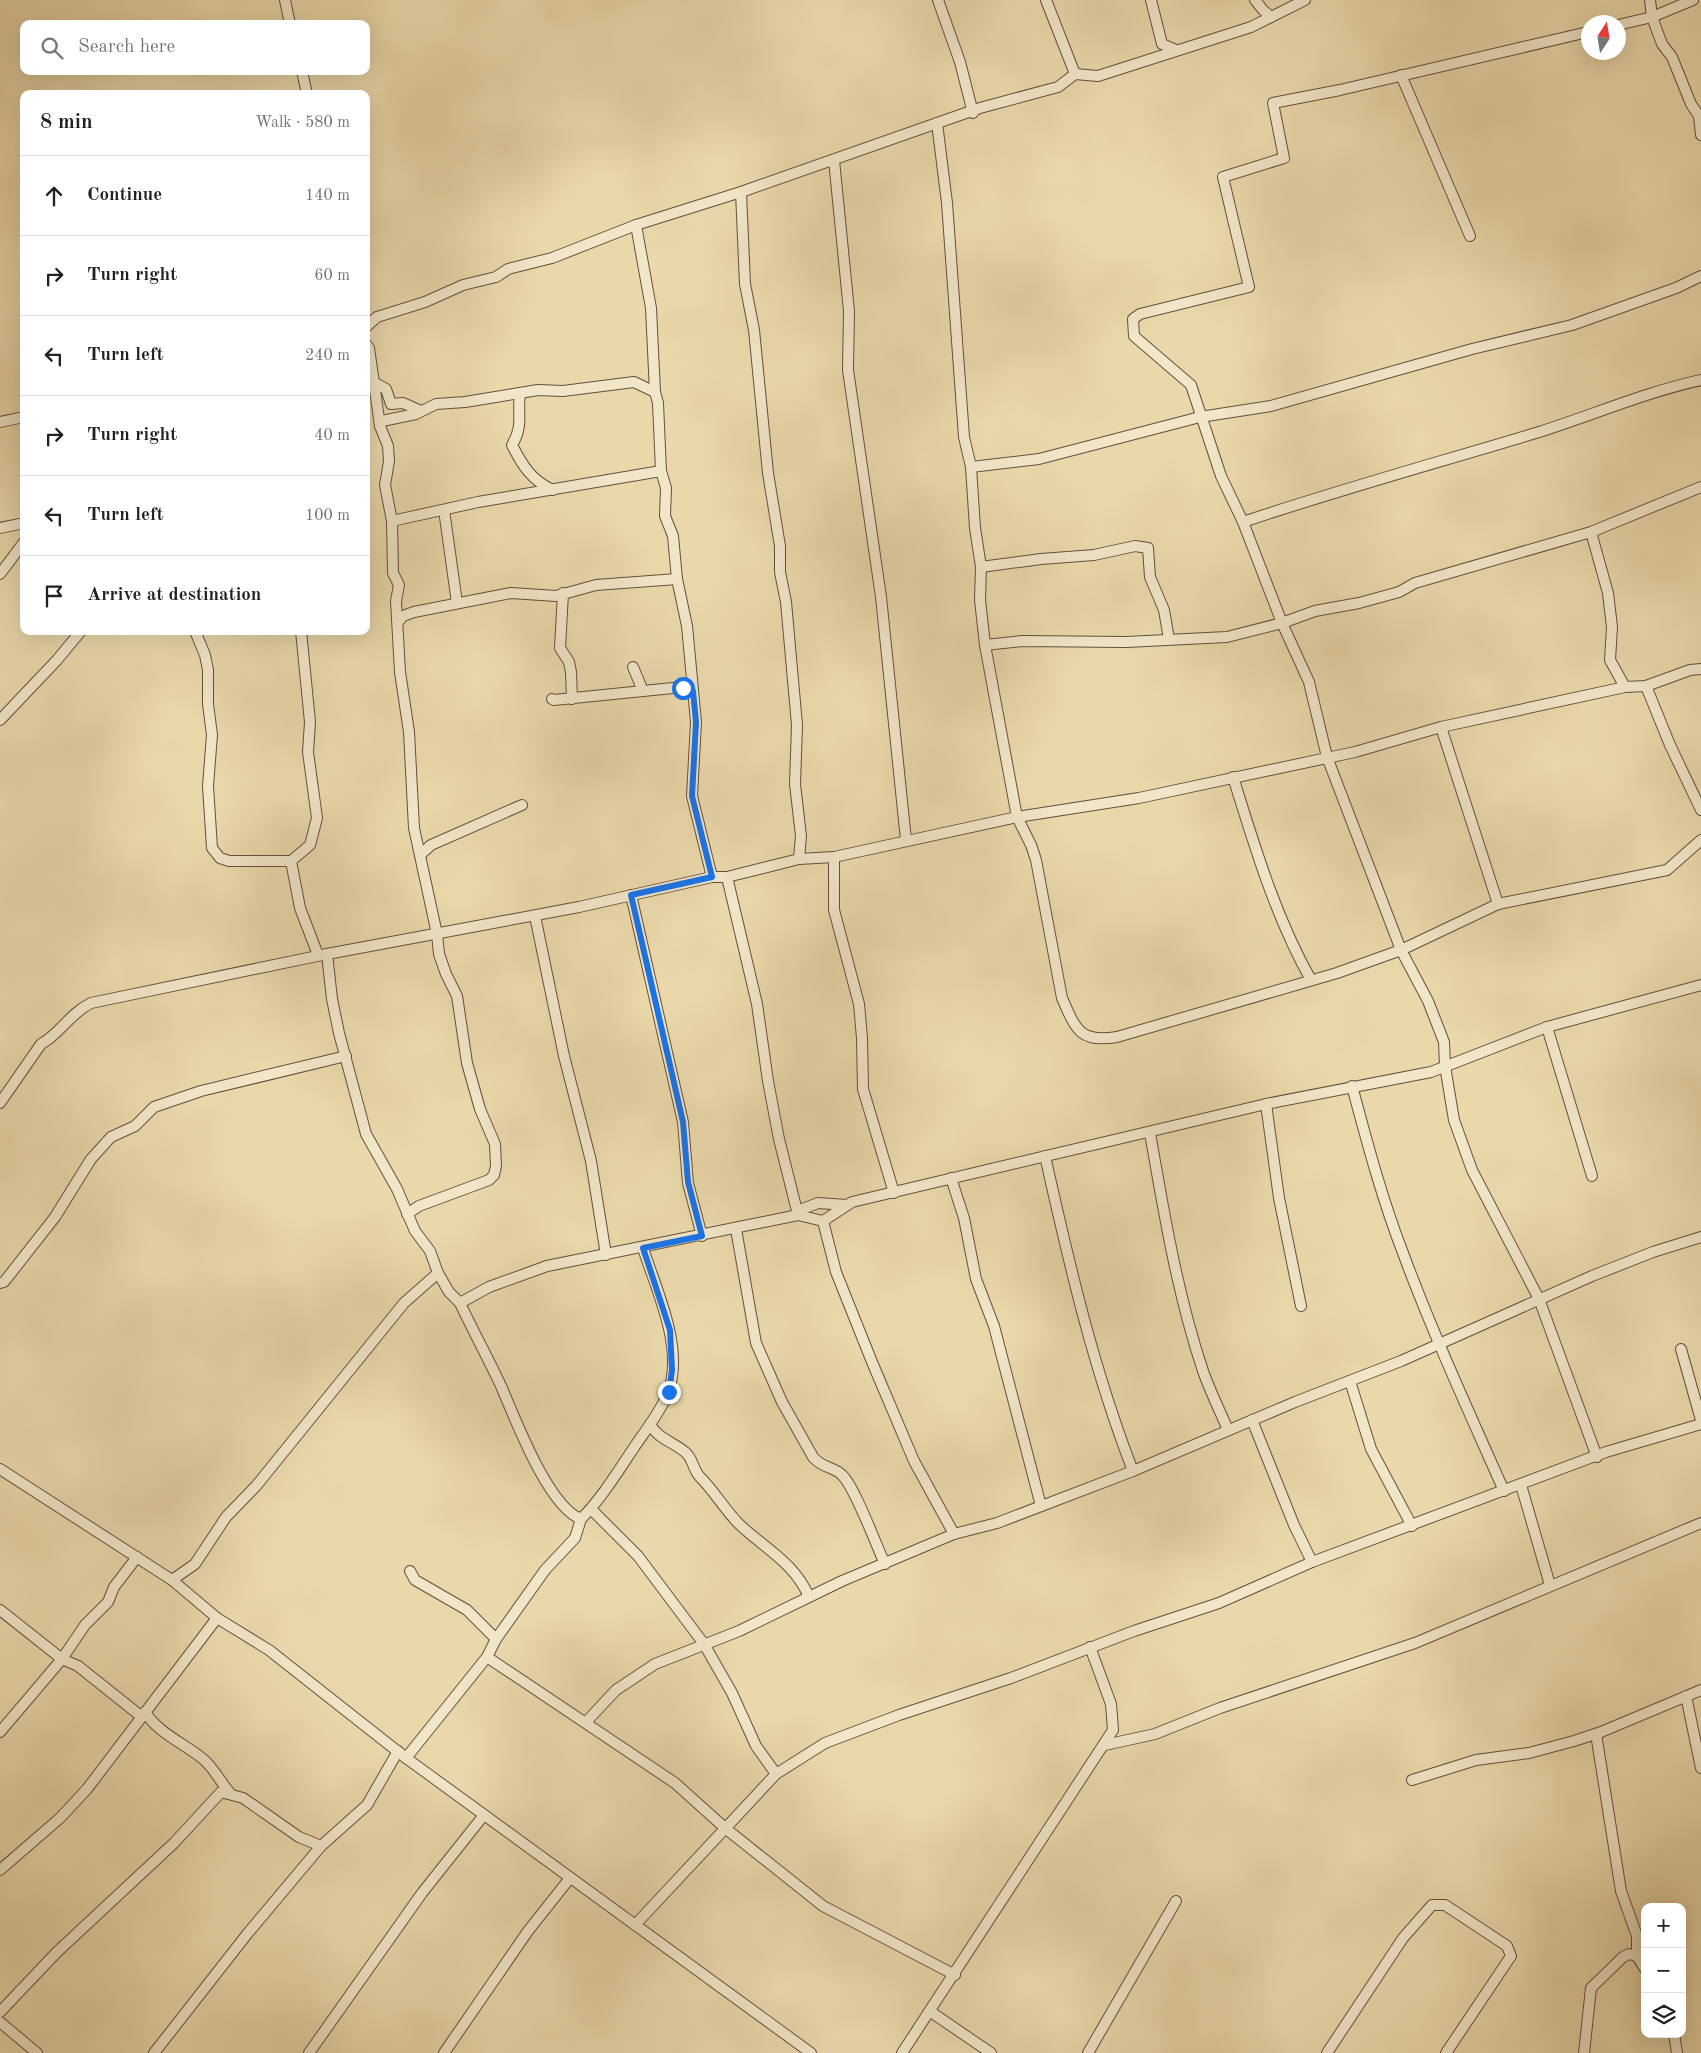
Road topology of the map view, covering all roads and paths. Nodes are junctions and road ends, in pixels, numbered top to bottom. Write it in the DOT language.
graph roads {
  1 [pos="285,0"];
  2 [pos="940,0"];
  3 [pos="1046,0"];
  4 [pos="1151,0"];
  5 [pos="1255,0"];
  6 [pos="1305,0"];
  7 [pos="1650,0"];
  8 [pos="1693,0"];
  9 [pos="1271,17"];
  10 [pos="1652,17"];
  11 [pos="289,20"];
  12 [pos="1626,23"];
  13 [pos="1581,34"];
  14 [pos="1176,50"];
  15 [pos="1075,74"];
  16 [pos="303,75"];
  17 [pos="1401,75"];
  18 [pos="306,90"];
  19 [pos="976,111"];
  20 [pos="1700,116"];
  21 [pos="936,123"];
  22 [pos="1701,135"];
  23 [pos="834,160"];
  24 [pos="741,192"];
  25 [pos="636,225"];
  26 [pos="1470,236"];
  27 [pos="1701,276"];
  28 [pos="370,323"];
  29 [pos="370,355"];
  30 [pos="1701,380"];
  31 [pos="374,382"];
  32 [pos="655,392"];
  33 [pos="520,394"];
  34 [pos="421,412"];
  35 [pos="1200,417"];
  36 [pos="20,418"];
  37 [pos="0,422"];
  38 [pos="380,426"];
  39 [pos="971,467"];
  40 [pos="660,471"];
  41 [pos="1701,487"];
  42 [pos="553,490"];
  43 [pos="444,510"];
  44 [pos="392,521"];
  45 [pos="1243,522"];
  46 [pos="20,524"];
  47 [pos="0,528"];
  48 [pos="1591,532"];
  49 [pos="20,547"];
  50 [pos="981,567"];
  51 [pos="0,574"];
  52 [pos="677,579"];
  53 [pos="564,593"];
  54 [pos="457,603"];
  55 [pos="398,622"];
  56 [pos="1282,623"];
  57 [pos="78,635"];
  58 [pos="197,635"];
  59 [pos="301,635"];
  60 [pos="1169,639"];
  61 [pos="985,645"];
  62 [pos="633,667"];
  63 [pos="1701,669"];
  64 [pos="1646,686"];
  65 [pos="1625,687"];
  66 [pos="693,691"];
  67 [pos="643,692"];
  68 [pos="552,699"];
  69 [pos="572,699"];
  70 [pos="0,720"];
  71 [pos="1441,727"];
  72 [pos="1326,757"];
  73 [pos="1233,777"];
  74 [pos="522,805"];
  75 [pos="1701,810"];
  76 [pos="1017,816"];
  77 [pos="906,840"];
  78 [pos="1701,840"];
  79 [pos="420,855"];
  80 [pos="834,857"];
  81 [pos="799,859"];
  82 [pos="290,861"];
  83 [pos="712,877"];
  84 [pos="728,877"];
  85 [pos="631,895"];
  86 [pos="1498,904"];
  87 [pos="535,916"];
  88 [pos="437,934"];
  89 [pos="1401,950"];
  90 [pos="322,955"];
  91 [pos="1311,980"];
  92 [pos="1701,984"];
  93 [pos="1547,1026"];
  94 [pos="346,1056"];
  95 [pos="1445,1066"];
  96 [pos="1352,1086"];
  97 [pos="0,1103"];
  98 [pos="1266,1104"];
  99 [pos="1150,1133"];
  100 [pos="1045,1156"];
  101 [pos="1592,1176"];
  102 [pos="951,1178"];
  103 [pos="894,1193"];
  104 [pos="847,1205"];
  105 [pos="798,1213"];
  106 [pos="407,1214"];
  107 [pos="823,1221"];
  108 [pos="736,1229"];
  109 [pos="702,1236"];
  110 [pos="1701,1237"];
  111 [pos="643,1248"];
  112 [pos="606,1255"];
  113 [pos="438,1273"];
  114 [pos="0,1283"];
  115 [pos="1539,1299"];
  116 [pos="460,1303"];
  117 [pos="1301,1306"];
  118 [pos="1440,1345"];
  119 [pos="1681,1349"];
  120 [pos="1350,1381"];
  121 [pos="1252,1420"];
  122 [pos="1701,1420"];
  123 [pos="650,1424"];
  124 [pos="1701,1424"];
  125 [pos="1228,1430"];
  126 [pos="1596,1457"];
  127 [pos="0,1469"];
  128 [pos="1132,1470"];
  129 [pos="1521,1485"];
  130 [pos="1504,1491"];
  131 [pos="1041,1506"];
  132 [pos="591,1508"];
  133 [pos="580,1519"];
  134 [pos="1701,1523"];
  135 [pos="1412,1526"];
  136 [pos="954,1534"];
  137 [pos="137,1557"];
  138 [pos="1312,1562"];
  139 [pos="885,1564"];
  140 [pos="410,1571"];
  141 [pos="172,1580"];
  142 [pos="1550,1585"];
  143 [pos="809,1598"];
  144 [pos="0,1610"];
  145 [pos="217,1618"];
  146 [pos="496,1638"];
  147 [pos="704,1644"];
  148 [pos="1090,1647"];
  149 [pos="487,1657"];
  150 [pos="62,1659"];
  151 [pos="1701,1690"];
  152 [pos="1686,1696"];
  153 [pos="143,1714"];
  154 [pos="586,1722"];
  155 [pos="0,1732"];
  156 [pos="1596,1734"];
  157 [pos="1105,1745"];
  158 [pos="398,1751"];
  159 [pos="406,1758"];
  160 [pos="1701,1768"];
  161 [pos="776,1774"];
  162 [pos="1412,1780"];
  163 [pos="230,1793"];
  164 [pos="484,1815"];
  165 [pos="725,1828"];
  166 [pos="321,1846"];
  167 [pos="0,1870"];
  168 [pos="570,1878"];
  169 [pos="1176,1901"];
  170 [pos="635,1925"];
  171 [pos="1637,1956"];
  172 [pos="1641,1962"];
  173 [pos="955,1975"];
  174 [pos="0,2012"];
  175 [pos="931,2012"];
  176 [pos="0,2022"];
  177 [pos="1675,2038"];
  178 [pos="37,2053"];
  179 [pos="154,2053"];
  180 [pos="310,2053"];
  181 [pos="444,2053"];
  182 [pos="811,2053"];
  183 [pos="902,2053"];
  184 [pos="991,2053"];
  185 [pos="1088,2053"];
  186 [pos="1327,2053"];
  187 [pos="1446,2053"];
  188 [pos="1584,2053"];
  189 [pos="1677,2053"];
  1 -- 11 [label="street"];
  2 -- 19 [label="street"];
  3 -- 15 [label="street"];
  4 -- 14 [label="street"];
  5 -- 9 [label="street"];
  6 -- 9 [label="street"];
  7 -- 10 [label="street"];
  8 -- 10 [label="street"];
  9 -- 14 [label="street"];
  10 -- 12 [label="street"];
  10 -- 20 [label="street"];
  13 -- 17 [label="street"];
  14 -- 15 [label="street"];
  15 -- 19 [label="street"];
  16 -- 18 [label="street"];
  17 -- 26 [label="street"];
  17 -- 35 [label="street"];
  19 -- 21 [label="street"];
  20 -- 22 [label="street"];
  21 -- 23 [label="street"];
  21 -- 39 [label="street"];
  23 -- 24 [label="street"];
  23 -- 77 [label="street"];
  24 -- 25 [label="street"];
  24 -- 81 [label="street"];
  25 -- 28 [label="street"];
  25 -- 32 [label="street"];
  27 -- 35 [label="street"];
  29 -- 31 [label="street"];
  30 -- 45 [label="street"];
  31 -- 34 [label="street"];
  31 -- 38 [label="street"];
  32 -- 33 [label="street"];
  32 -- 40 [label="street"];
  33 -- 34 [label="street"];
  33 -- 42 [label="street"];
  34 -- 38 [label="street"];
  35 -- 39 [label="street"];
  35 -- 45 [label="street"];
  36 -- 37 [label="street"];
  38 -- 44 [label="street"];
  39 -- 50 [label="street"];
  40 -- 42 [label="street"];
  40 -- 52 [label="street"];
  41 -- 48 [label="street"];
  42 -- 43 [label="street"];
  43 -- 44 [label="street"];
  43 -- 54 [label="street"];
  44 -- 55 [label="street"];
  45 -- 56 [label="street"];
  46 -- 47 [label="street"];
  48 -- 56 [label="street"];
  48 -- 65 [label="street"];
  49 -- 51 [label="street"];
  50 -- 60 [label="street"];
  50 -- 61 [label="street"];
  52 -- 53 [label="street"];
  52 -- 66 [label="street"];
  53 -- 54 [label="street"];
  53 -- 69 [label="street"];
  54 -- 55 [label="street"];
  55 -- 79 [label="street"];
  56 -- 60 [label="street"];
  56 -- 72 [label="street"];
  57 -- 70 [label="street"];
  58 -- 82 [label="street"];
  59 -- 82 [label="street"];
  60 -- 61 [label="street"];
  61 -- 76 [label="street"];
  62 -- 67 [label="street"];
  63 -- 64 [label="street"];
  64 -- 65 [label="street"];
  64 -- 75 [label="street"];
  65 -- 71 [label="street"];
  66 -- 67 [label="street"];
  66 -- 83 [label="street"];
  67 -- 69 [label="street"];
  68 -- 69 [label="street"];
  71 -- 72 [label="street"];
  71 -- 86 [label="street"];
  72 -- 73 [label="street"];
  72 -- 89 [label="street"];
  73 -- 76 [label="street"];
  73 -- 91 [label="street"];
  74 -- 79 [label="street"];
  76 -- 77 [label="street"];
  76 -- 91 [label="street"];
  77 -- 80 [label="street"];
  78 -- 86 [label="street"];
  79 -- 88 [label="street"];
  80 -- 81 [label="street"];
  80 -- 103 [label="street"];
  81 -- 84 [label="street"];
  82 -- 90 [label="street"];
  83 -- 84 [label="street"];
  83 -- 85 [label="street"];
  84 -- 105 [label="street"];
  85 -- 87 [label="street"];
  85 -- 109 [label="street"];
  86 -- 89 [label="street"];
  87 -- 88 [label="street"];
  87 -- 112 [label="street"];
  88 -- 90 [label="street"];
  88 -- 106 [label="street"];
  89 -- 91 [label="street"];
  89 -- 95 [label="street"];
  90 -- 94 [label="street"];
  90 -- 97 [label="street"];
  92 -- 93 [label="street"];
  93 -- 95 [label="street"];
  93 -- 101 [label="street"];
  94 -- 106 [label="street"];
  94 -- 114 [label="street"];
  95 -- 96 [label="street"];
  95 -- 115 [label="street"];
  96 -- 98 [label="street"];
  96 -- 118 [label="street"];
  98 -- 99 [label="street"];
  98 -- 117 [label="street"];
  99 -- 100 [label="street"];
  99 -- 125 [label="street"];
  100 -- 102 [label="street"];
  100 -- 128 [label="street"];
  102 -- 103 [label="street"];
  102 -- 131 [label="street"];
  103 -- 104 [label="street"];
  104 -- 105 [label="street"];
  104 -- 107 [label="street"];
  105 -- 107 [label="street"];
  105 -- 108 [label="street"];
  106 -- 113 [label="street"];
  107 -- 136 [label="street"];
  108 -- 109 [label="street"];
  108 -- 139 [label="street"];
  109 -- 111 [label="street"];
  110 -- 115 [label="street"];
  111 -- 112 [label="street"];
  111 -- 123 [label="street"];
  112 -- 116 [label="street"];
  113 -- 116 [label="street"];
  113 -- 141 [label="street"];
  115 -- 118 [label="street"];
  115 -- 126 [label="street"];
  116 -- 133 [label="street"];
  118 -- 120 [label="street"];
  118 -- 130 [label="street"];
  119 -- 122 [label="street"];
  120 -- 121 [label="street"];
  120 -- 135 [label="street"];
  121 -- 125 [label="street"];
  121 -- 138 [label="street"];
  123 -- 132 [label="street"];
  123 -- 143 [label="street"];
  124 -- 126 [label="street"];
  125 -- 128 [label="street"];
  126 -- 129 [label="street"];
  127 -- 137 [label="street"];
  128 -- 131 [label="street"];
  129 -- 130 [label="street"];
  129 -- 142 [label="street"];
  130 -- 135 [label="street"];
  131 -- 136 [label="street"];
  132 -- 133 [label="street"];
  132 -- 147 [label="street"];
  133 -- 146 [label="street"];
  134 -- 142 [label="street"];
  135 -- 138 [label="street"];
  136 -- 139 [label="street"];
  137 -- 141 [label="street"];
  137 -- 150 [label="street"];
  138 -- 148 [label="street"];
  139 -- 143 [label="street"];
  140 -- 146 [label="street"];
  141 -- 145 [label="street"];
  142 -- 157 [label="street"];
  143 -- 147 [label="street"];
  144 -- 150 [label="street"];
  145 -- 153 [label="street"];
  145 -- 158 [label="street"];
  146 -- 149 [label="street"];
  147 -- 154 [label="street"];
  147 -- 161 [label="street"];
  148 -- 157 [label="street"];
  148 -- 161 [label="street"];
  149 -- 154 [label="street"];
  149 -- 159 [label="street"];
  150 -- 153 [label="street"];
  150 -- 155 [label="street"];
  151 -- 152 [label="street"];
  152 -- 156 [label="street"];
  152 -- 160 [label="street"];
  153 -- 163 [label="street"];
  153 -- 167 [label="street"];
  154 -- 165 [label="street"];
  156 -- 162 [label="street"];
  156 -- 171 [label="street"];
  157 -- 173 [label="street"];
  158 -- 159 [label="street"];
  158 -- 166 [label="street"];
  159 -- 164 [label="street"];
  161 -- 165 [label="street"];
  163 -- 166 [label="street"];
  163 -- 174 [label="street"];
  164 -- 168 [label="street"];
  164 -- 180 [label="street"];
  165 -- 170 [label="street"];
  165 -- 173 [label="street"];
  166 -- 179 [label="street"];
  168 -- 170 [label="street"];
  168 -- 181 [label="street"];
  169 -- 185 [label="street"];
  170 -- 182 [label="street"];
  171 -- 172 [label="street"];
  171 -- 188 [label="street"];
  173 -- 175 [label="street"];
  175 -- 183 [label="street"];
  175 -- 184 [label="street"];
  176 -- 178 [label="street"];
  177 -- 189 [label="street"];
  186 -- 187 [label="street"];
}
